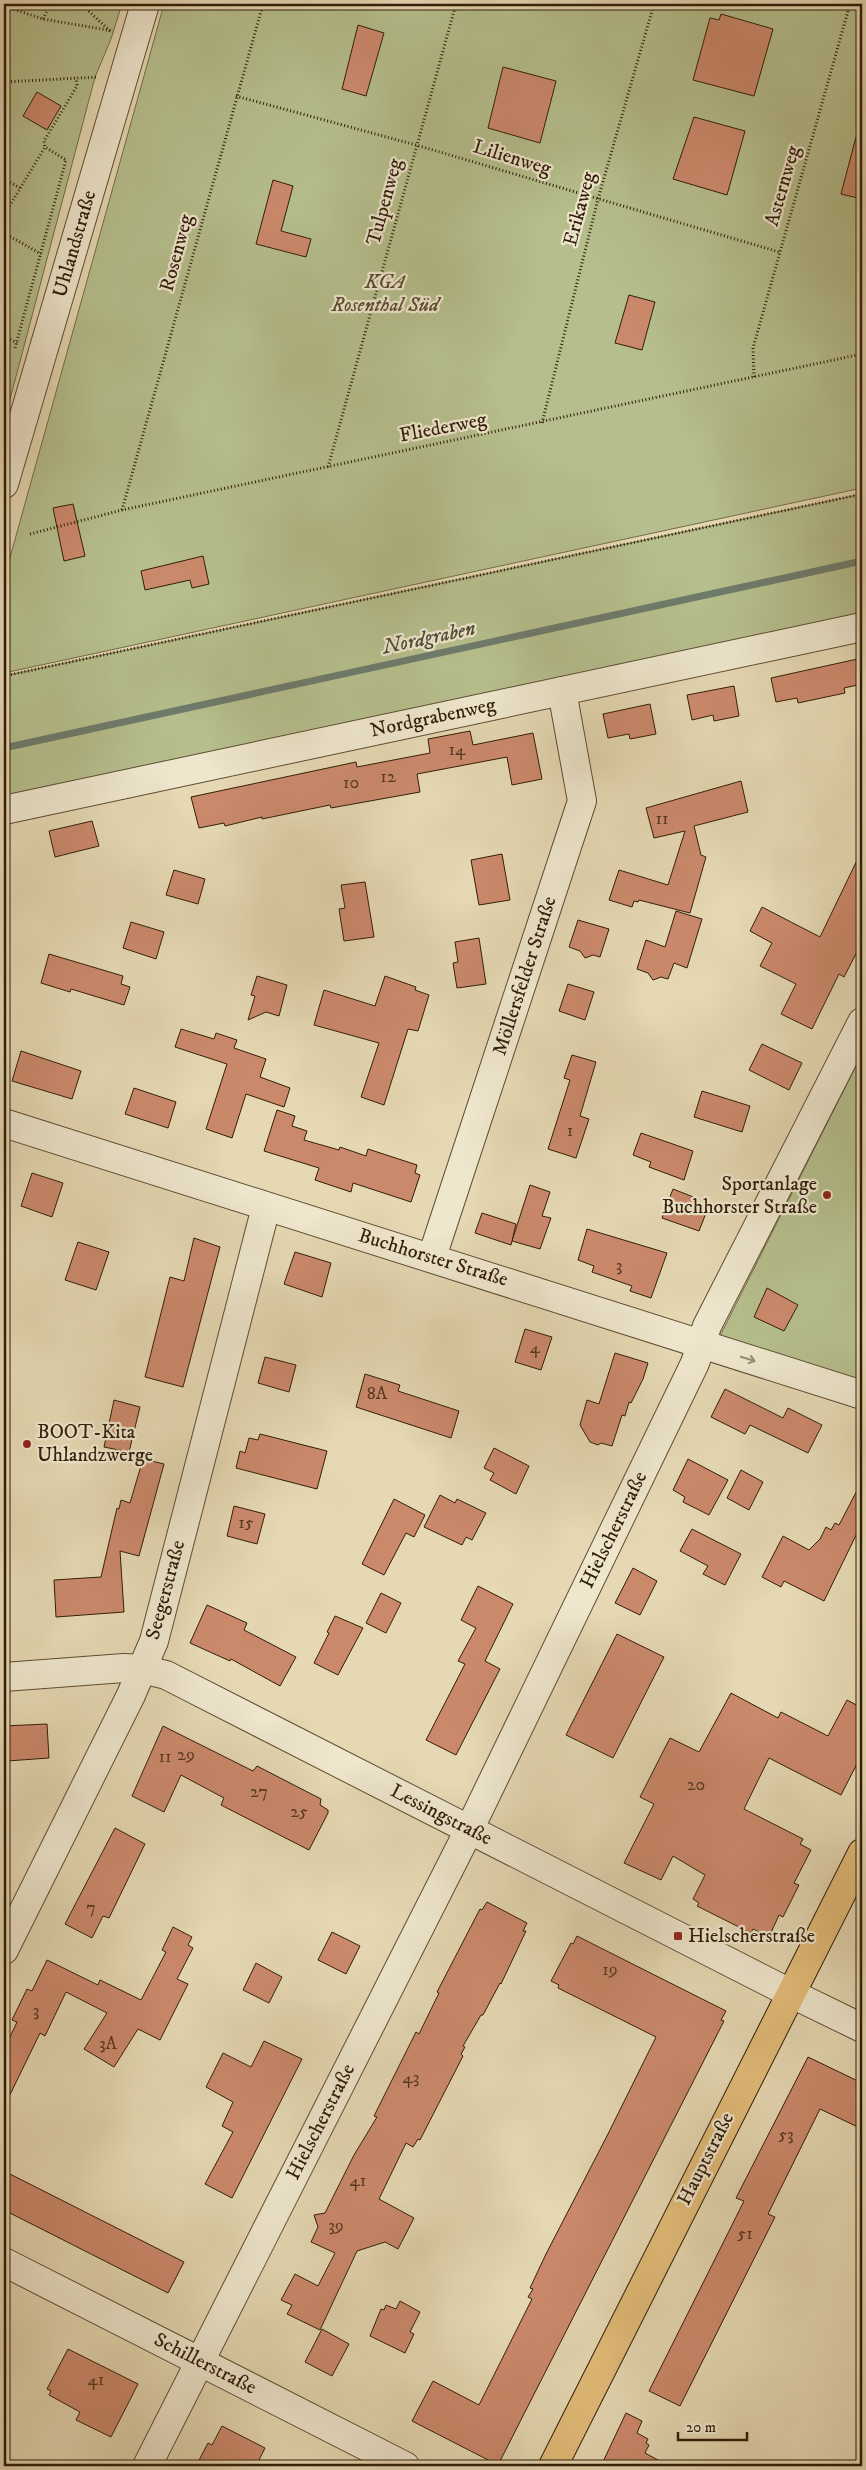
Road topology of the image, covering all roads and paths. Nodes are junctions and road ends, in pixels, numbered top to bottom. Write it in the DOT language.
graph roads {
  1 [pos="51,4"];
  2 [pos="81,4"];
  3 [pos="145,4"];
  4 [pos="263,4"];
  5 [pos="456,4"];
  6 [pos="654,4"];
  7 [pos="850,4"];
  8 [pos="4,6"];
  9 [pos="43,19"];
  10 [pos="123,33"];
  11 [pos="124,76"];
  12 [pos="76,78"];
  13 [pos="4,82"];
  14 [pos="236,96"];
  15 [pos="416,145"];
  16 [pos="45,148"];
  17 [pos="4,179"];
  18 [pos="20,188"];
  19 [pos="598,199"];
  20 [pos="4,215"];
  21 [pos="4,233"];
  22 [pos="779,252"];
  23 [pos="41,254"];
  24 [pos="4,336"];
  25 [pos="17,343"];
  26 [pos="15,350"];
  27 [pos="862,354"];
  28 [pos="11,365"];
  29 [pos="4,370"];
  30 [pos="9,373"];
  31 [pos="754,378"];
  32 [pos="6,382"];
  33 [pos="542,424"];
  34 [pos="328,467"];
  35 [pos="4,484"];
  36 [pos="862,494"];
  37 [pos="122,510"];
  38 [pos="30,534"];
  39 [pos="862,627"];
  40 [pos="4,676"];
  41 [pos="562,691"];
  42 [pos="4,810"];
  43 [pos="862,1022"];
  44 [pos="4,1123"];
  45 [pos="266,1207"];
  46 [pos="432,1257"];
  47 [pos="701,1344"];
  48 [pos="862,1394"];
  49 [pos="142,1669"];
  50 [pos="4,1677"];
  51 [pos="469,1830"];
  52 [pos="862,1853"];
  53 [pos="4,1950"];
  54 [pos="790,1994"];
  55 [pos="862,2028"];
  56 [pos="4,2262"];
  57 [pos="200,2361"];
  58 [pos="147,2466"];
  59 [pos="405,2466"];
  60 [pos="553,2466"];
  1 -- 9 [label="path"];
  2 -- 10 [label="path"];
  3 -- 10 [label="street, Uhlandstraße"];
  4 -- 14 [label="path, Rosenweg"];
  5 -- 15 [label="path, Tulpenweg"];
  6 -- 19 [label="path, Erikaweg"];
  7 -- 22 [label="path, Asternweg"];
  8 -- 9 [label="path"];
  9 -- 10 [label="path"];
  10 -- 11 [label="street, Uhlandstraße"];
  11 -- 12 [label="path"];
  11 -- 35 [label="street, Uhlandstraße"];
  12 -- 13 [label="path"];
  12 -- 16 [label="path"];
  14 -- 15 [label="path, Lilienweg"];
  14 -- 37 [label="path, Rosenweg"];
  15 -- 19 [label="path, Lilienweg"];
  15 -- 34 [label="path, Tulpenweg"];
  16 -- 18 [label="path"];
  16 -- 23 [label="path"];
  17 -- 18 [label="path"];
  18 -- 20 [label="path"];
  19 -- 22 [label="path, Lilienweg"];
  19 -- 33 [label="path, Erikaweg"];
  21 -- 23 [label="path"];
  22 -- 31 [label="path, Asternweg"];
  23 -- 25 [label="path"];
  24 -- 25 [label="path"];
  25 -- 26 [label="path"];
  27 -- 31 [label="path, Fliederweg"];
  28 -- 30 [label="path"];
  29 -- 30 [label="path"];
  30 -- 32 [label="path"];
  31 -- 33 [label="path, Fliederweg"];
  33 -- 34 [label="path, Fliederweg"];
  34 -- 37 [label="path, Fliederweg"];
  36 -- 40 [label="path"];
  37 -- 38 [label="path, Fliederweg"];
  39 -- 41 [label="street, Nordgrabenweg"];
  41 -- 42 [label="street, Nordgrabenweg"];
  41 -- 46 [label="street, Möllersfelder Straße"];
  43 -- 47 [label="street, Hielscherstraße"];
  44 -- 45 [label="street, Buchhorster Straße"];
  45 -- 46 [label="street, Buchhorster Straße"];
  45 -- 49 [label="street, Seegerstraße"];
  46 -- 47 [label="street, Buchhorster Straße"];
  47 -- 48 [label="street, Buchhorster Straße, one-way"];
  47 -- 51 [label="street, Hielscherstraße"];
  49 -- 50 [label="street, Lessingstraße"];
  49 -- 51 [label="street, Lessingstraße"];
  49 -- 53 [label="street, Seegerstraße"];
  51 -- 54 [label="street, Lessingstraße"];
  51 -- 57 [label="street, Hielscherstraße"];
  52 -- 54 [label="main road, Hauptstraße"];
  54 -- 55 [label="street, Lessingstraße"];
  54 -- 60 [label="main road, Hauptstraße"];
  56 -- 57 [label="street, Schillerstraße"];
  57 -- 58 [label="street, Hielscherstraße"];
  57 -- 59 [label="street, Schillerstraße"];
}
